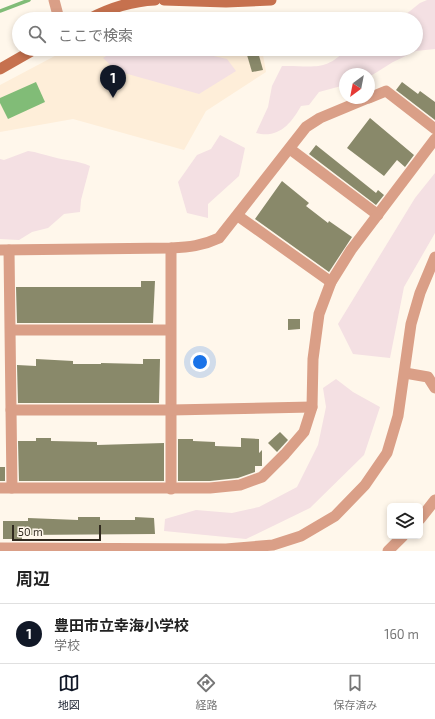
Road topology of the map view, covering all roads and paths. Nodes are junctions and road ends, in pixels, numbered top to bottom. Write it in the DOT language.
graph roads {
  1 [pos="54,0"];
  2 [pos="155,0"];
  3 [pos="164,0"];
  4 [pos="271,0"];
  5 [pos="57,12"];
  6 [pos="103,12"];
  7 [pos="23,56"];
  8 [pos="0,69"];
  9 [pos="375,96"];
  10 [pos="354,104"];
  11 [pos="435,129"];
  12 [pos="435,139"];
  13 [pos="290,149"];
  14 [pos="378,215"];
  15 [pos="238,216"];
  16 [pos="171,248"];
  17 [pos="5,250"];
  18 [pos="435,257"];
  19 [pos="331,282"];
  20 [pos="11,330"];
  21 [pos="170,330"];
  22 [pos="405,373"];
  23 [pos="435,388"];
  24 [pos="312,407"];
  25 [pos="11,410"];
  26 [pos="171,410"];
  27 [pos="0,488"];
  28 [pos="12,488"];
  29 [pos="171,489"];
  30 [pos="435,500"];
  31 [pos="423,515"];
  32 [pos="400,539"];
  33 [pos="0,548"];
  34 [pos="388,551"];
  1 -- 5 [label="street"];
  2 -- 6 [label="main road"];
  3 -- 4 [label="main road"];
  7 -- 8 [label="main road"];
  9 -- 11 [label="street"];
  10 -- 13 [label="street"];
  12 -- 14 [label="street"];
  13 -- 14 [label="street"];
  13 -- 15 [label="street"];
  14 -- 19 [label="street"];
  15 -- 16 [label="street"];
  15 -- 19 [label="street"];
  16 -- 17 [label="street"];
  16 -- 21 [label="street"];
  17 -- 20 [label="street"];
  18 -- 22 [label="street"];
  19 -- 24 [label="street"];
  20 -- 21 [label="street"];
  20 -- 25 [label="street"];
  21 -- 26 [label="street"];
  22 -- 23 [label="street"];
  22 -- 33 [label="street"];
  24 -- 26 [label="street"];
  24 -- 29 [label="street"];
  25 -- 26 [label="street"];
  25 -- 28 [label="street"];
  26 -- 29 [label="street"];
  27 -- 28 [label="street"];
  28 -- 29 [label="street"];
  30 -- 31 [label="street"];
  32 -- 34 [label="street"];
}
